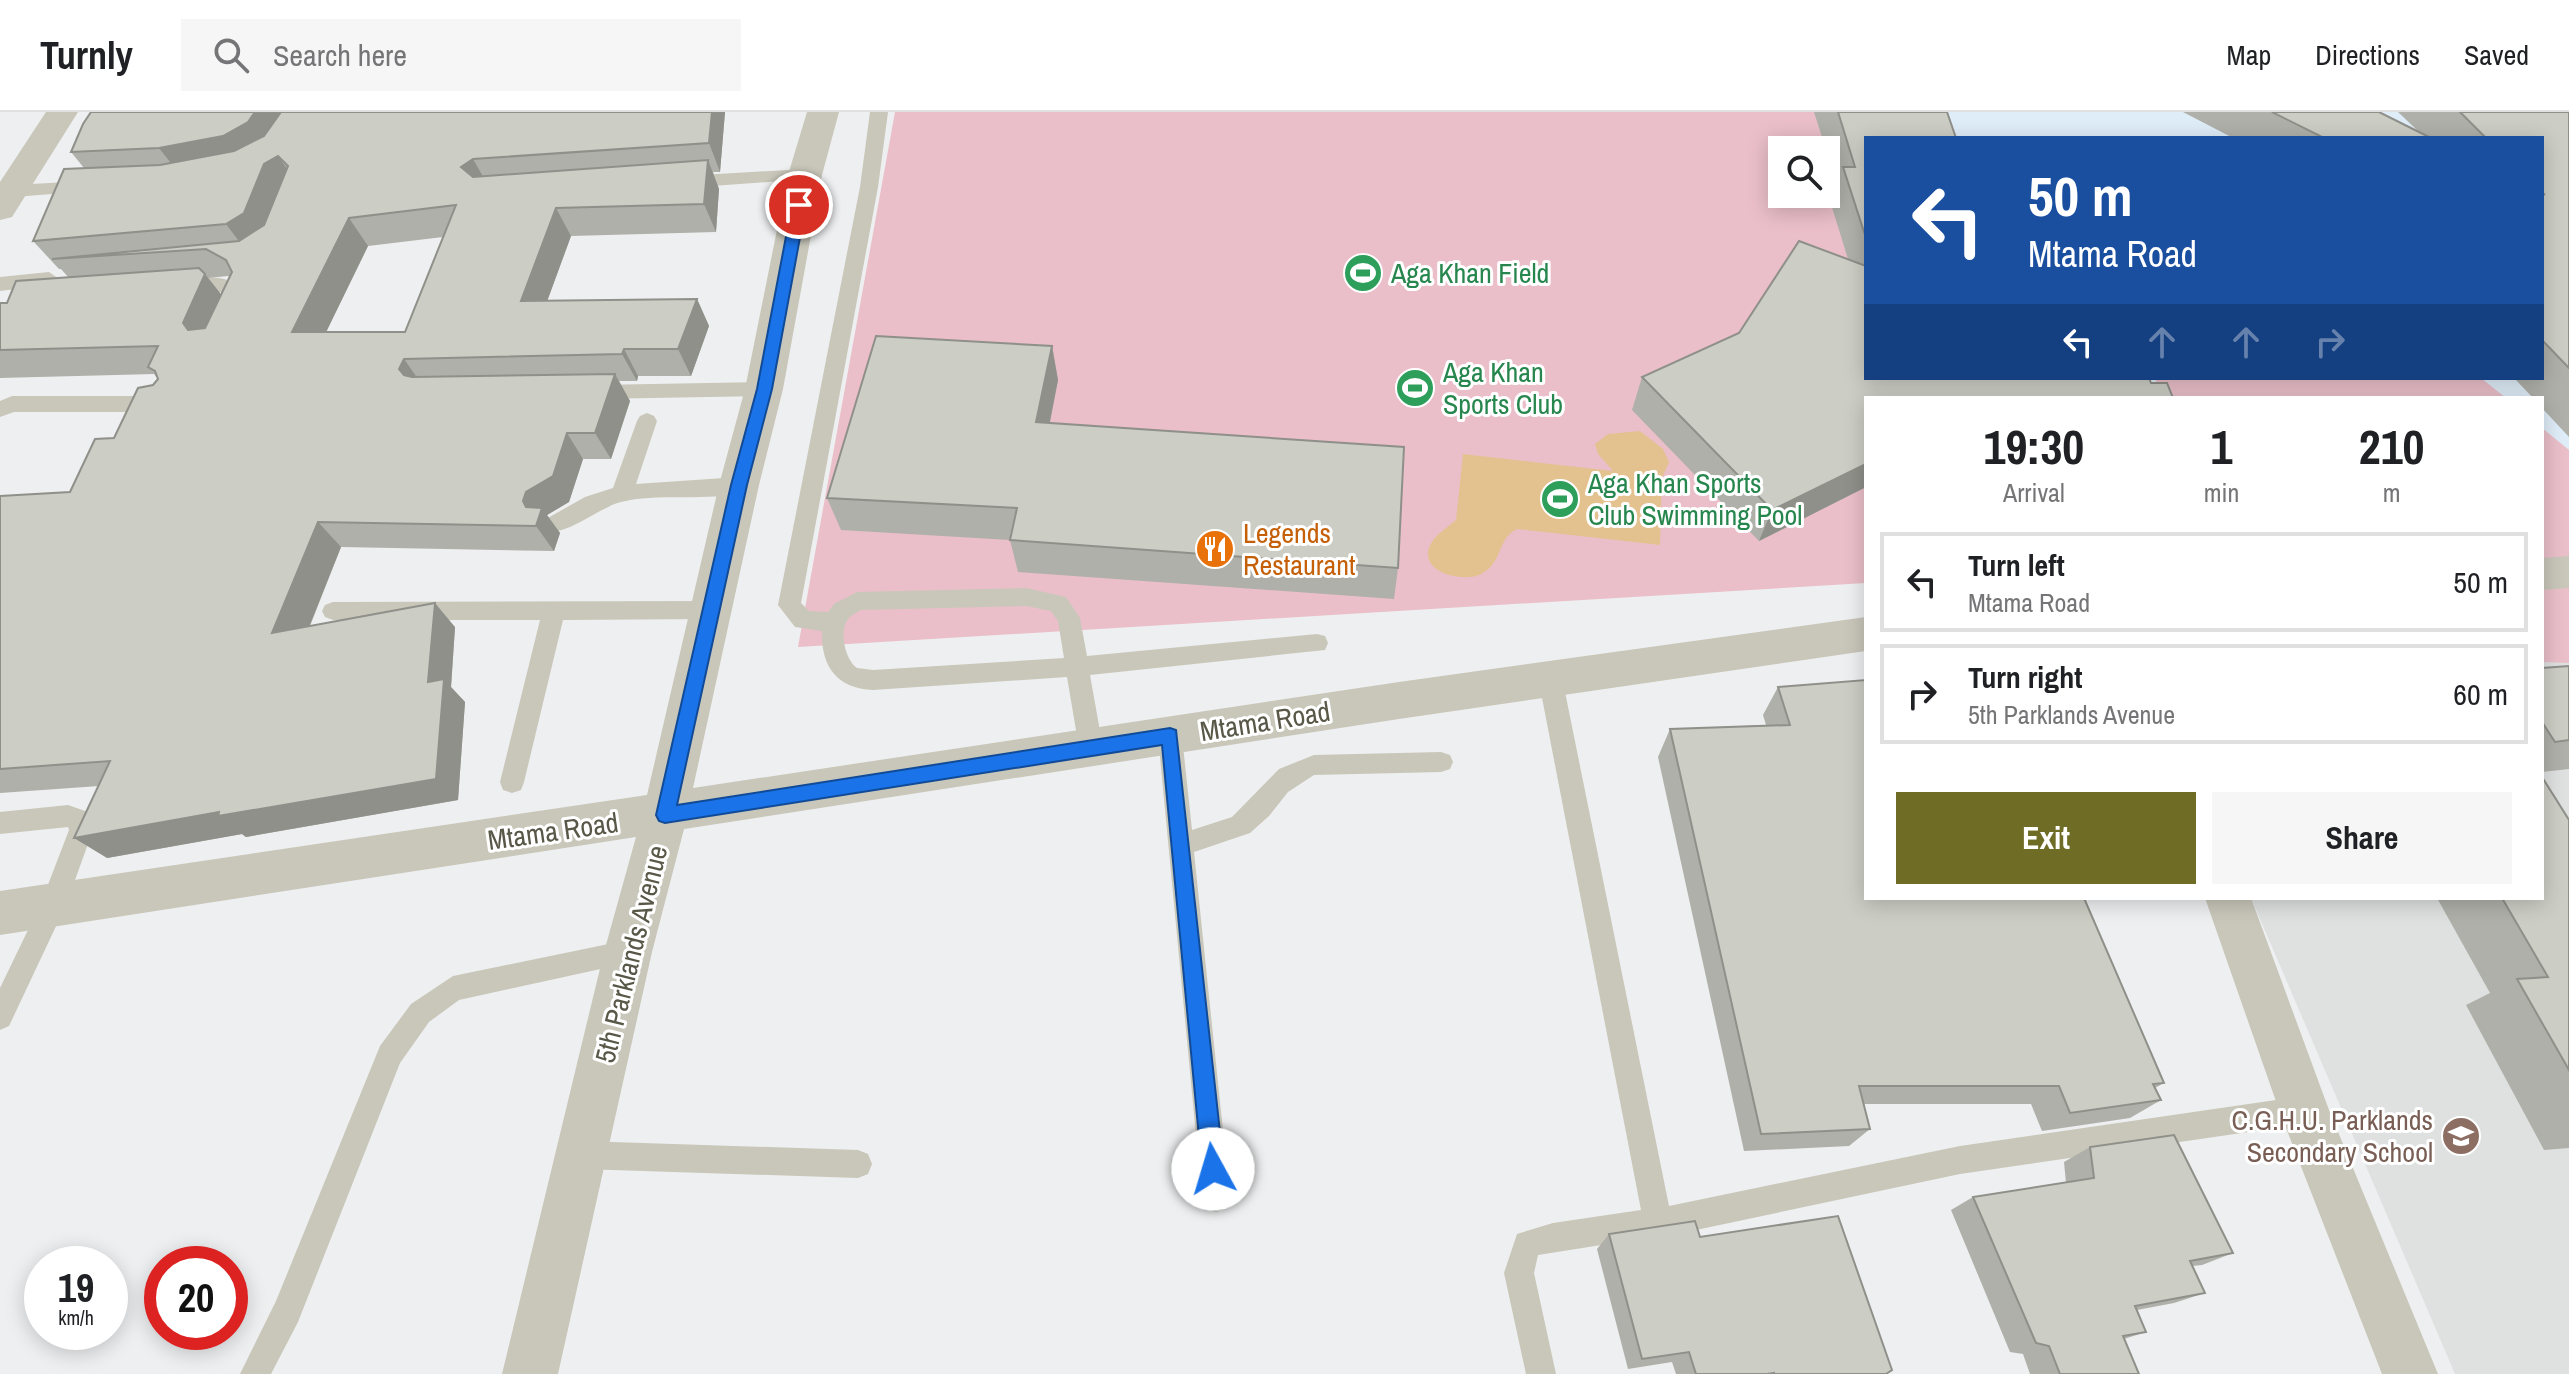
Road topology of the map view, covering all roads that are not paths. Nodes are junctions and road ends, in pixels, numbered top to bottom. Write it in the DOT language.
graph roads {
  1 [pos="62,112"];
  2 [pos="823,112"];
  3 [pos="879,112"];
  4 [pos="805,175"];
  5 [pos="664,184"];
  6 [pos="100,187"];
  7 [pos="6,200"];
  8 [pos="225,265"];
  9 [pos="179,268"];
  10 [pos="74,277"];
  11 [pos="0,284"];
  12 [pos="167,288"];
  13 [pos="61,297"];
  14 [pos="0,302"];
  15 [pos="230,325"];
  16 [pos="764,389"];
  17 [pos="574,392"];
  18 [pos="170,404"];
  19 [pos="0,409"];
  20 [pos="647,421"];
  21 [pos="739,485"];
  22 [pos="622,493"];
  23 [pos="554,525"];
  24 [pos="2569,572"];
  25 [pos="2544,574"];
  26 [pos="710,610"];
  27 [pos="333,611"];
  28 [pos="553,612"];
  29 [pos="834,622"];
  30 [pos="1864,634"];
  31 [pos="1317,643"];
  32 [pos="1076,667"];
  33 [pos="1550,677"];
  34 [pos="1170,736"];
  35 [pos="1091,748"];
  36 [pos="1441,762"];
  37 [pos="512,782"];
  38 [pos="665,815"];
  39 [pos="0,823"];
  40 [pos="1180,845"];
  41 [pos="2229,900"];
  42 [pos="53,905"];
  43 [pos="0,913"];
  44 [pos="628,952"];
  45 [pos="0,1017"];
  46 [pos="2304,1110"];
  47 [pos="582,1155"];
  48 [pos="858,1164"];
  49 [pos="1216,1198"];
  50 [pos="1658,1221"];
  51 [pos="255,1374"];
  52 [pos="530,1374"];
  53 [pos="1541,1374"];
  54 [pos="2410,1374"];
  1 -- 7 [label="street"];
  2 -- 4 [label="street, 5th Parklands Avenue"];
  3 -- 29 [label="lane"];
  4 -- 5 [label="lane"];
  4 -- 16 [label="street, 5th Parklands Avenue"];
  6 -- 7 [label="lane"];
  8 -- 9 [label="lane"];
  10 -- 11 [label="lane"];
  12 -- 15 [label="lane"];
  13 -- 14 [label="lane"];
  16 -- 17 [label="lane"];
  16 -- 21 [label="street, 5th Parklands Avenue"];
  18 -- 19 [label="lane"];
  20 -- 22 [label="lane"];
  21 -- 22 [label="lane"];
  21 -- 26 [label="street, 5th Parklands Avenue"];
  22 -- 23 [label="lane"];
  24 -- 25 [label="street"];
  26 -- 28 [label="lane"];
  26 -- 38 [label="street, 5th Parklands Avenue"];
  27 -- 28 [label="lane"];
  28 -- 37 [label="lane"];
  29 -- 32 [label="lane"];
  29 -- 32 [label="lane"];
  30 -- 33 [label="street, Mtama Road"];
  31 -- 32 [label="lane"];
  32 -- 35 [label="lane"];
  33 -- 34 [label="street, Mtama Road"];
  33 -- 50 [label="lane"];
  34 -- 35 [label="street, Mtama Road"];
  34 -- 40 [label="lane"];
  35 -- 38 [label="street, Mtama Road"];
  36 -- 40 [label="lane"];
  38 -- 42 [label="street, Mtama Road"];
  38 -- 44 [label="street, 5th Parklands Avenue"];
  39 -- 42 [label="lane"];
  40 -- 49 [label="lane"];
  41 -- 46 [label="street"];
  42 -- 43 [label="street, Mtama Road"];
  42 -- 45 [label="lane"];
  44 -- 47 [label="street, 5th Parklands Avenue"];
  44 -- 51 [label="lane"];
  46 -- 50 [label="lane"];
  46 -- 54 [label="street"];
  47 -- 48 [label="lane"];
  47 -- 52 [label="street, 5th Parklands Avenue"];
  50 -- 53 [label="lane"];
}
